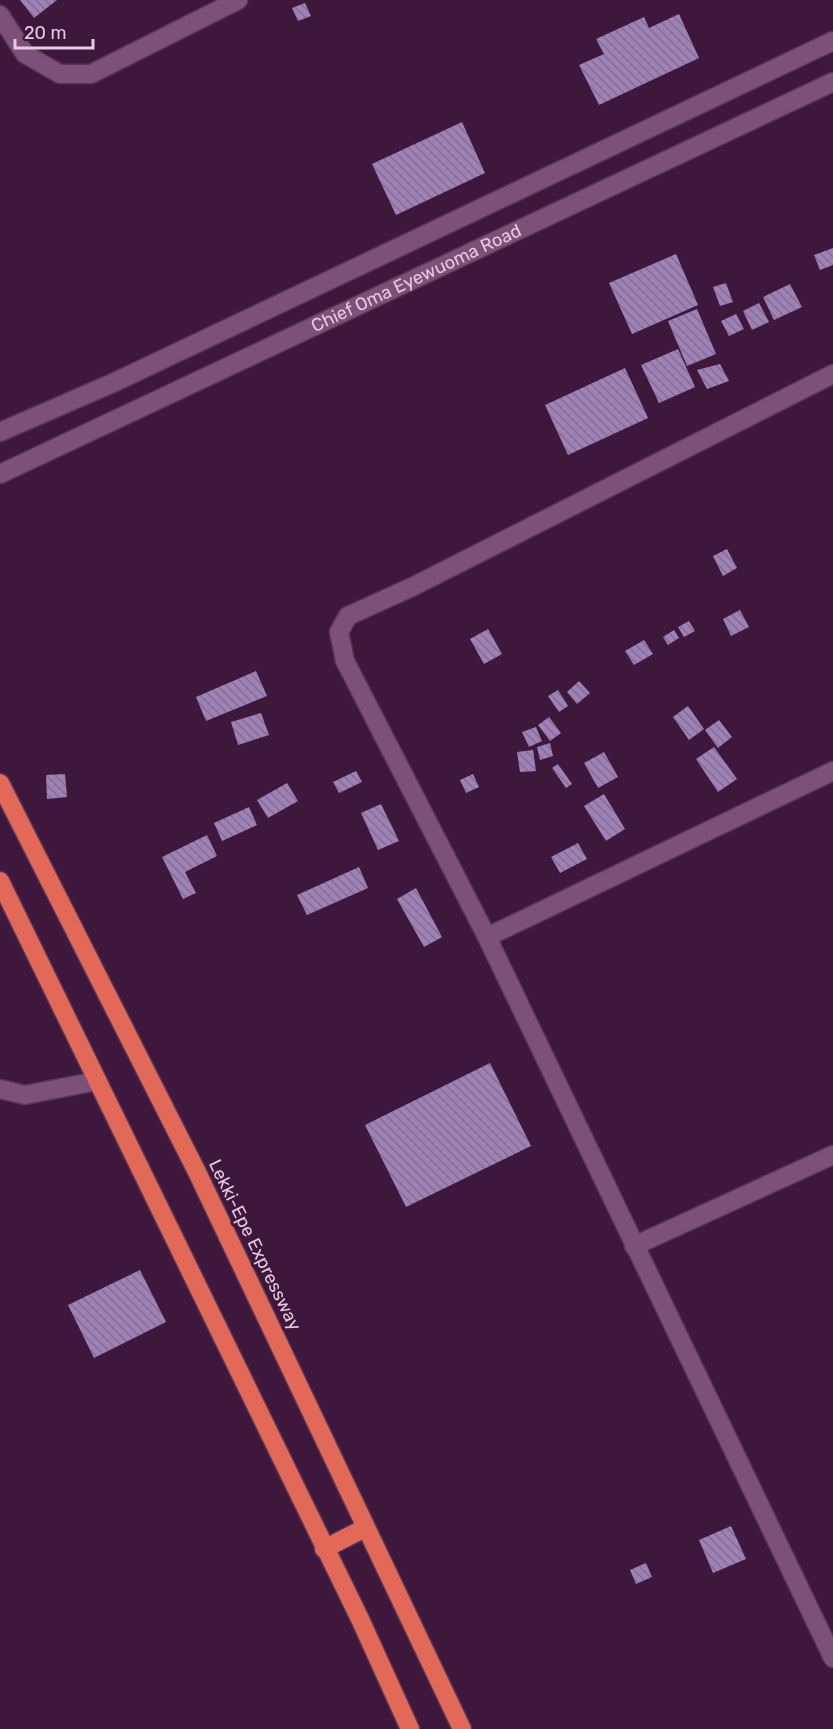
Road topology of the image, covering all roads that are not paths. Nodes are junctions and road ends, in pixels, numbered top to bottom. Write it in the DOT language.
graph roads {
  1 [pos="238,0"];
  2 [pos="0,15"];
  3 [pos="833,41"];
  4 [pos="833,82"];
  5 [pos="833,374"];
  6 [pos="0,432"];
  7 [pos="0,474"];
  8 [pos="833,771"];
  9 [pos="0,783"];
  10 [pos="0,881"];
  11 [pos="487,937"];
  12 [pos="97,1081"];
  13 [pos="0,1089"];
  14 [pos="833,1155"];
  15 [pos="634,1246"];
  16 [pos="365,1528"];
  17 [pos="324,1549"];
  18 [pos="833,1658"];
  19 [pos="410,1729"];
  20 [pos="462,1729"];
  1 -- 2 [label="street"];
  3 -- 6 [label="street, Chief Oma Eyewuoma Road"];
  4 -- 7 [label="street, Chief Oma Eyewuoma Road"];
  5 -- 11 [label="street"];
  8 -- 11 [label="street"];
  9 -- 16 [label="highway, Lekki-Epe Expressway"];
  10 -- 12 [label="highway"];
  11 -- 15 [label="street"];
  12 -- 13 [label="street"];
  12 -- 17 [label="highway"];
  14 -- 15 [label="street"];
  15 -- 18 [label="street"];
  16 -- 17 [label="highway"];
  16 -- 20 [label="highway, Lekki-Epe Expressway"];
  17 -- 19 [label="highway"];
}
